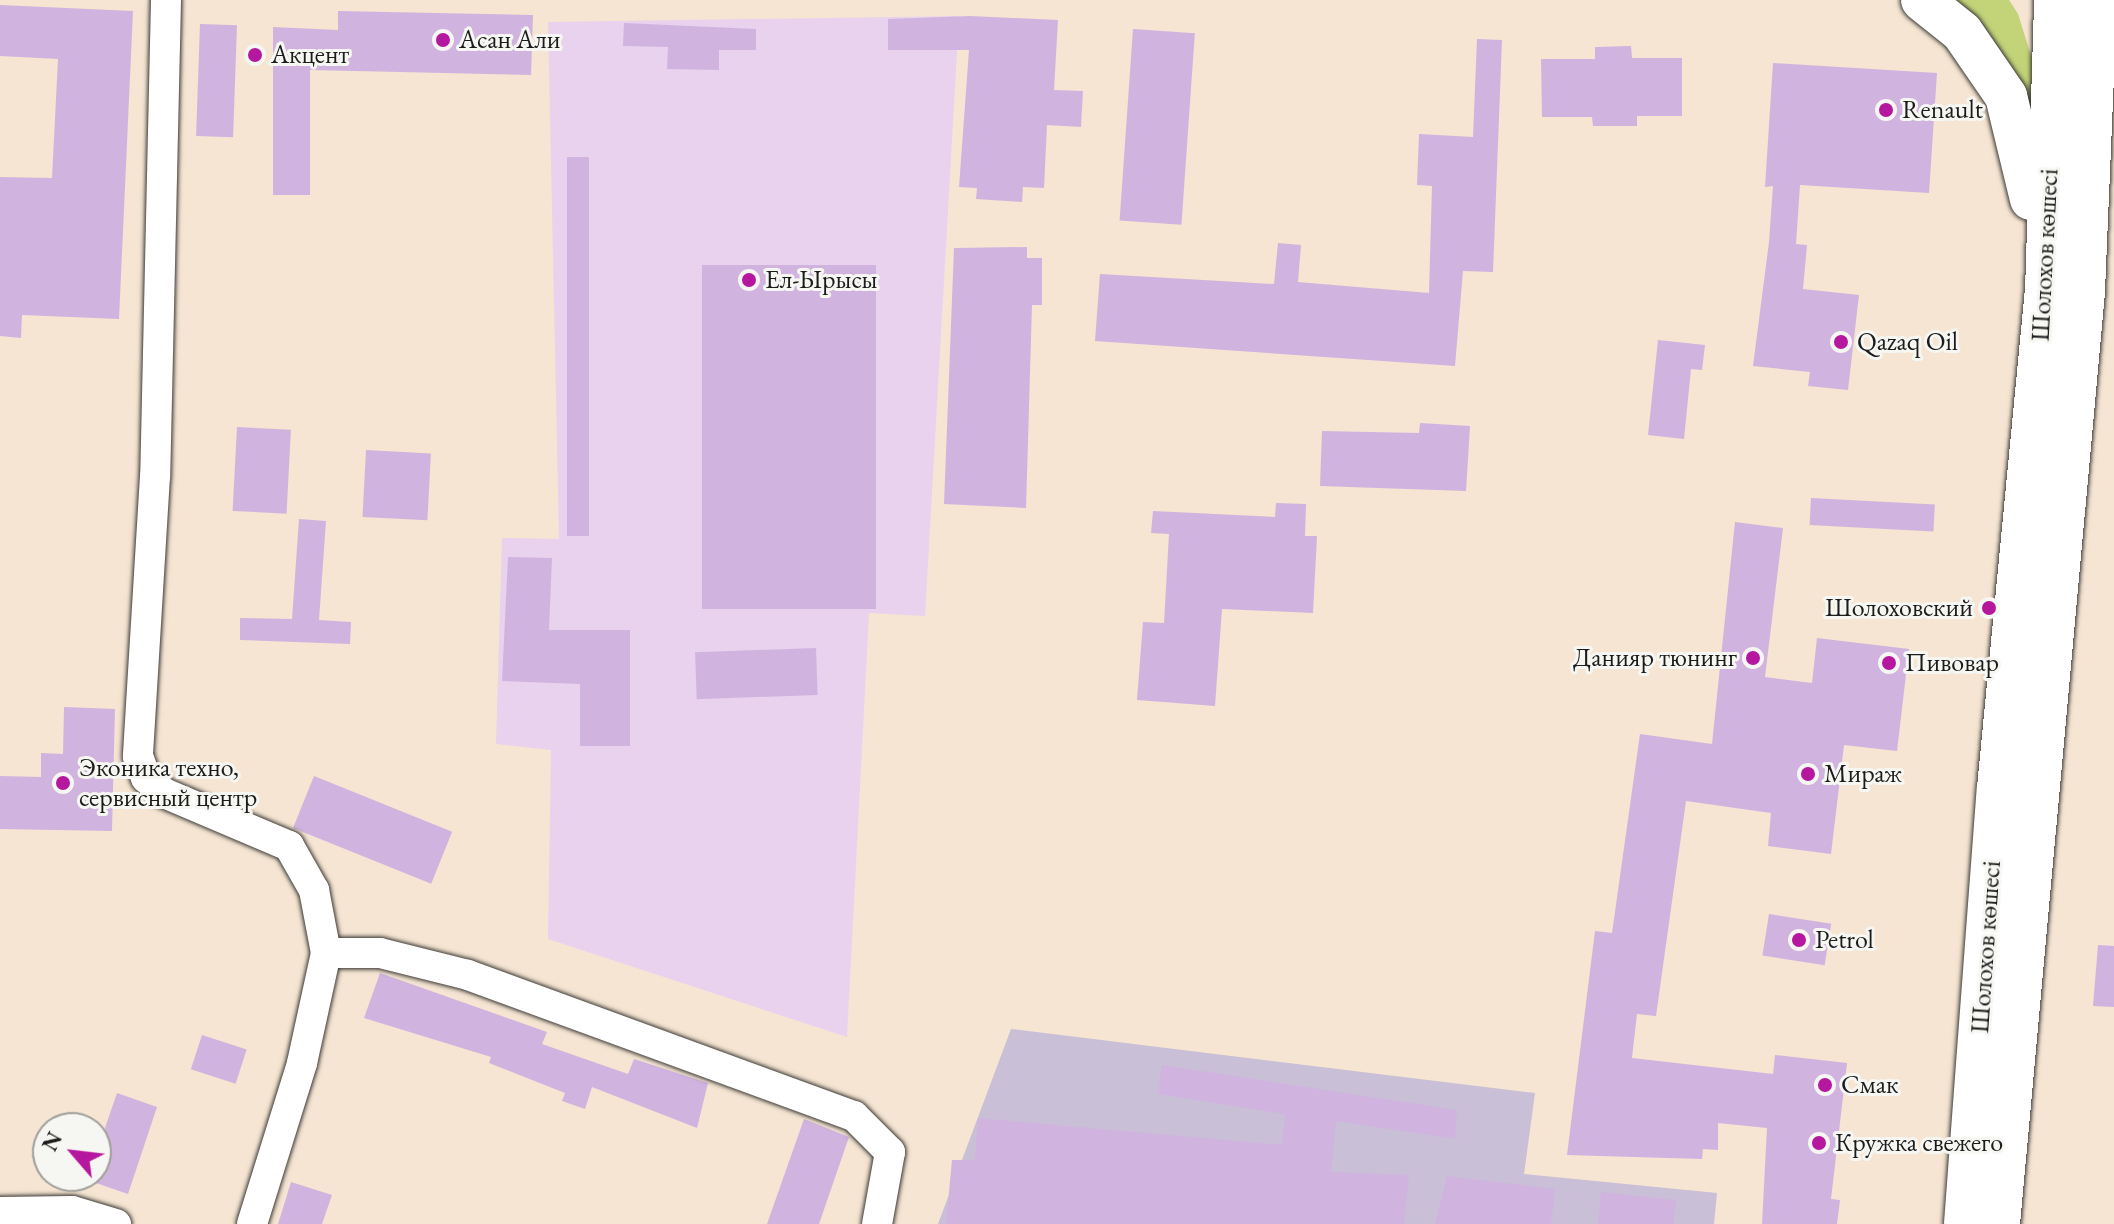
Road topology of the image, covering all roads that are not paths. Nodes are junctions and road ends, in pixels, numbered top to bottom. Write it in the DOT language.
graph roads {
  1 [pos="166,0"];
  2 [pos="1922,0"];
  3 [pos="2055,0"];
  4 [pos="2096,0"];
  5 [pos="2114,204"];
  6 [pos="2065,292"];
  7 [pos="326,953"];
  8 [pos="0,1212"];
  9 [pos="116,1224"];
  10 [pos="252,1224"];
  11 [pos="877,1224"];
  12 [pos="1965,1224"];
  13 [pos="1999,1224"];
  1 -- 7 [label="street"];
  2 -- 6 [label="highway"];
  3 -- 6 [label="highway, Шолохов көшесі"];
  4 -- 6 [label="highway"];
  5 -- 6 [label="highway"];
  6 -- 12 [label="highway, Шолохов көшесі"];
  6 -- 13 [label="highway, Шолохов көшесі"];
  7 -- 10 [label="street"];
  7 -- 11 [label="street"];
  8 -- 9 [label="street"];
}
